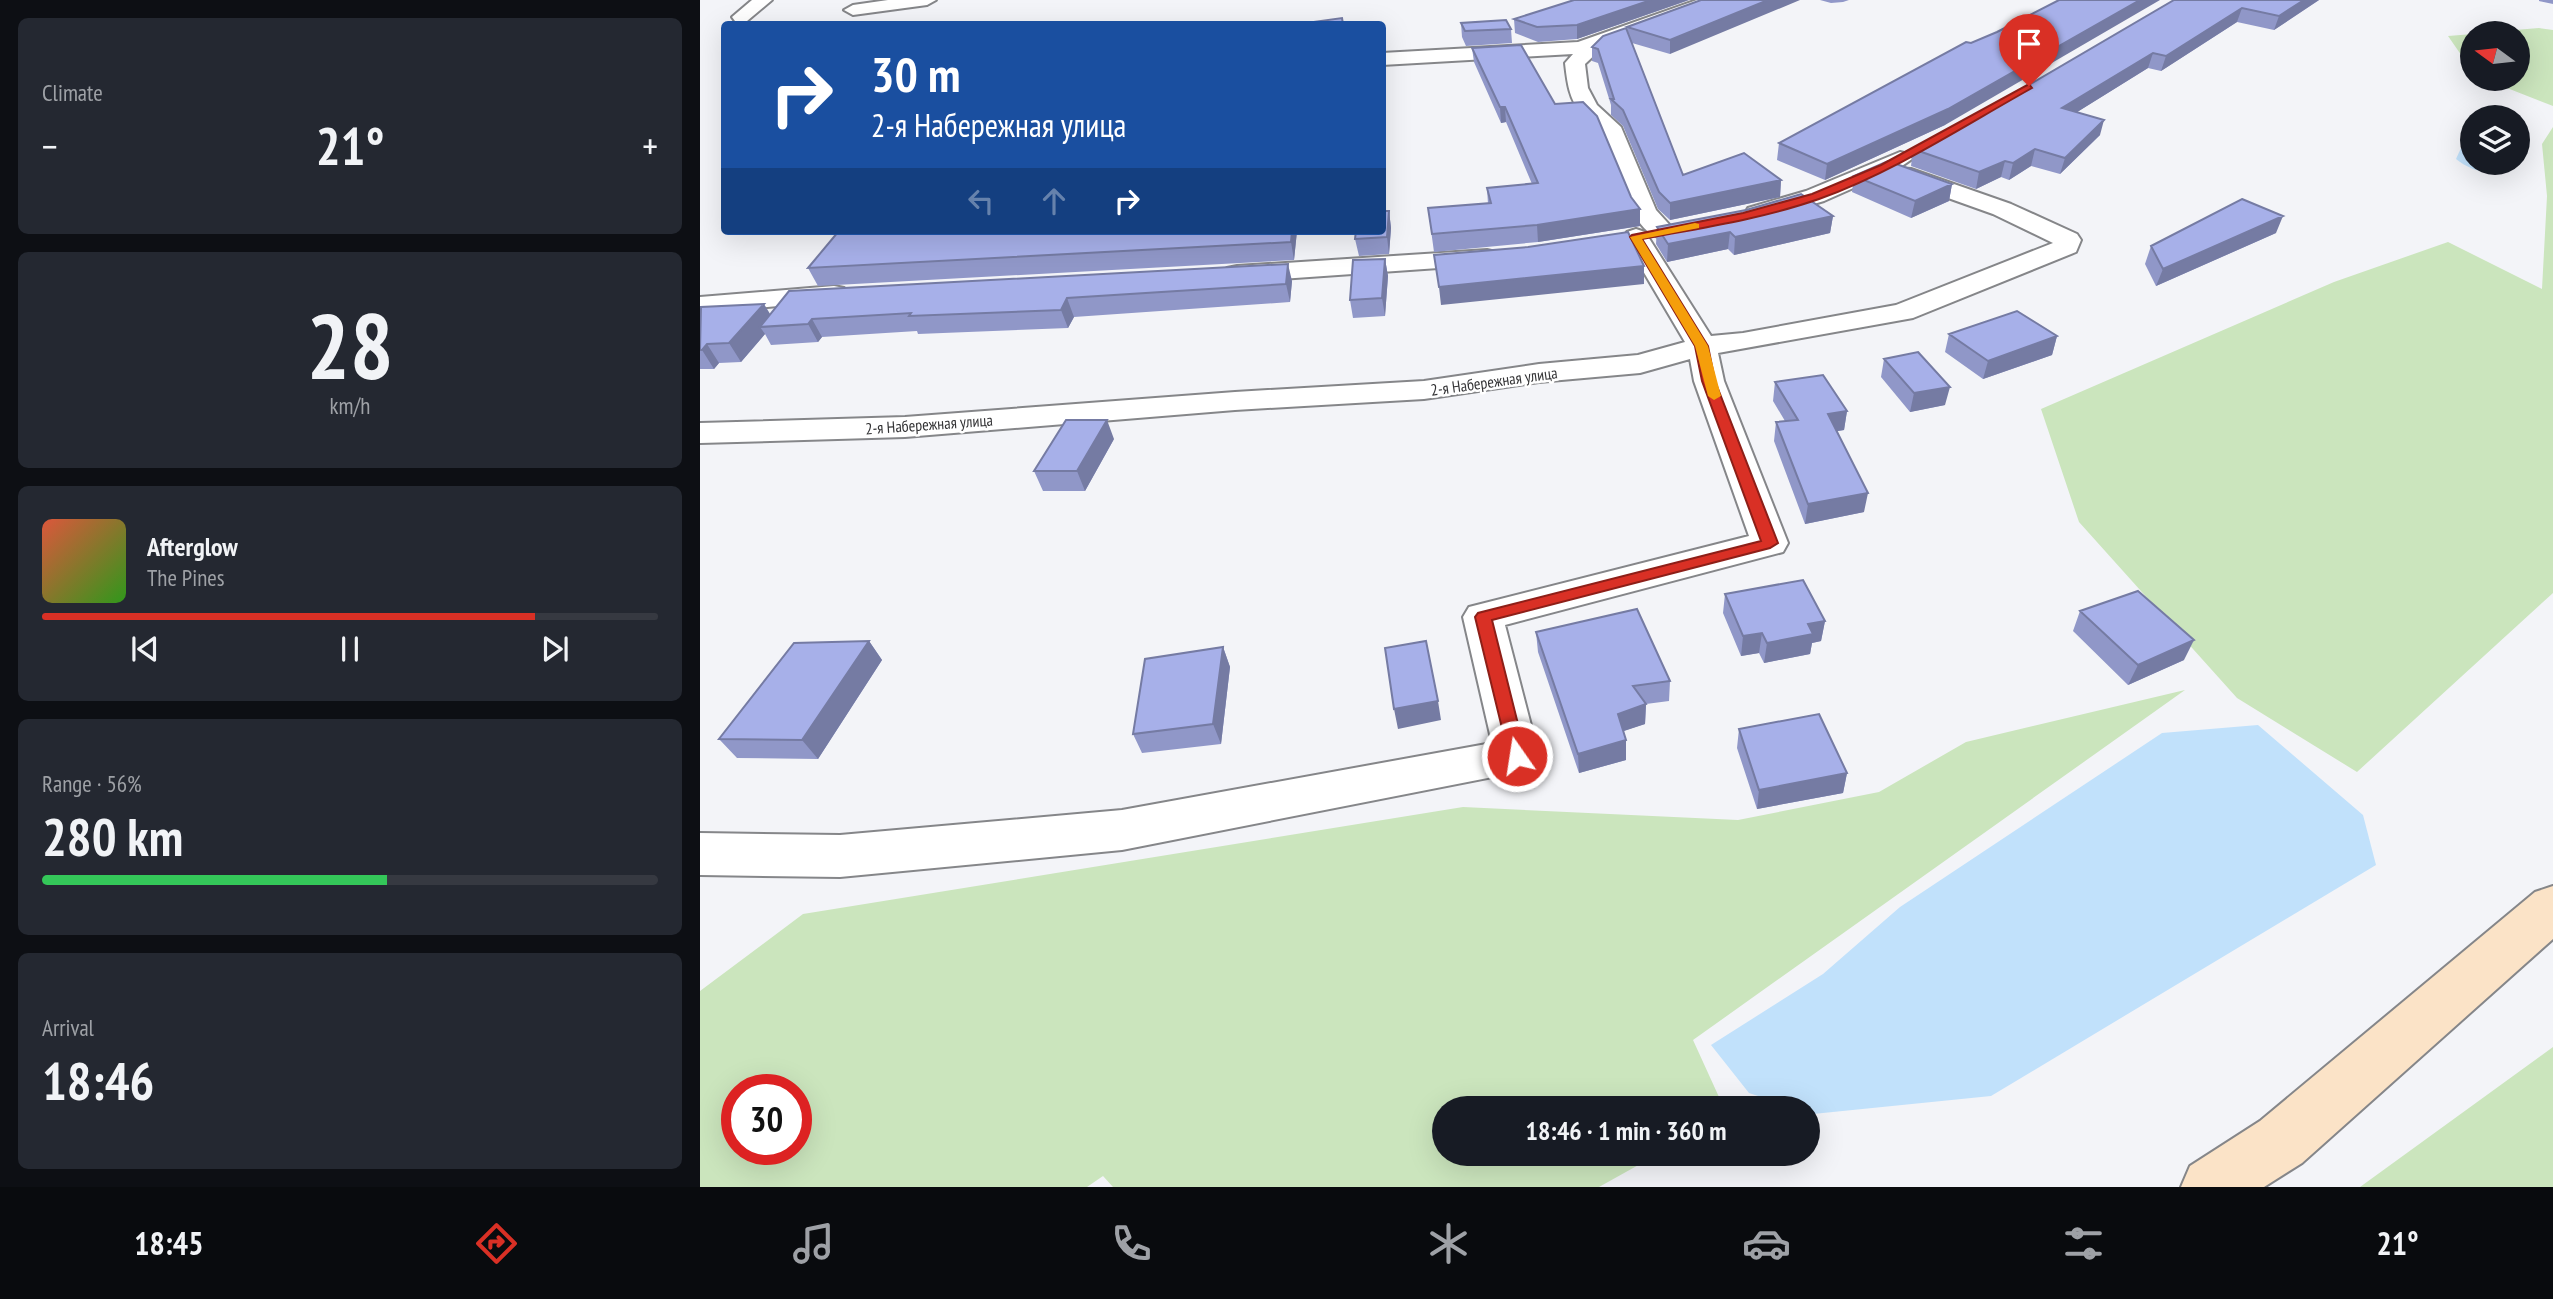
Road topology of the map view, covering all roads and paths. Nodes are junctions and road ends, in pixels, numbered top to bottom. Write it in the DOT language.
graph roads {
  1 [pos="763,0"];
  2 [pos="927,0"];
  3 [pos="1713,0"];
  4 [pos="853,10"];
  5 [pos="741,17"];
  6 [pos="1595,44"];
  7 [pos="1544,51"];
  8 [pos="1386,58"];
  9 [pos="1575,63"];
  10 [pos="1920,149"];
  11 [pos="1884,167"];
  12 [pos="1730,219"];
  13 [pos="1690,227"];
  14 [pos="1637,237"];
  15 [pos="1514,255"];
  16 [pos="1216,275"];
  17 [pos="857,293"];
  18 [pos="700,305"];
  19 [pos="1702,346"];
  20 [pos="700,433"];
  21 [pos="700,854"];
  22 [pos="2553,908"];
  23 [pos="2211,1187"];
  1 -- 5 [label="street"];
  2 -- 4 [label="street"];
  3 -- 6 [label="street"];
  6 -- 7 [label="street"];
  6 -- 9 [label="street"];
  7 -- 8 [label="street"];
  7 -- 9 [label="street"];
  9 -- 14 [label="street"];
  10 -- 11 [label="street"];
  11 -- 12 [label="street"];
  11 -- 19 [label="street, 2-я Набережная улица"];
  13 -- 14 [label="street"];
  14 -- 19 [label="street"];
  15 -- 16 [label="street"];
  17 -- 18 [label="street"];
  19 -- 20 [label="street, 2-я Набережная улица"];
  19 -- 21 [label="street"];
  22 -- 23 [label="main road"];
}
